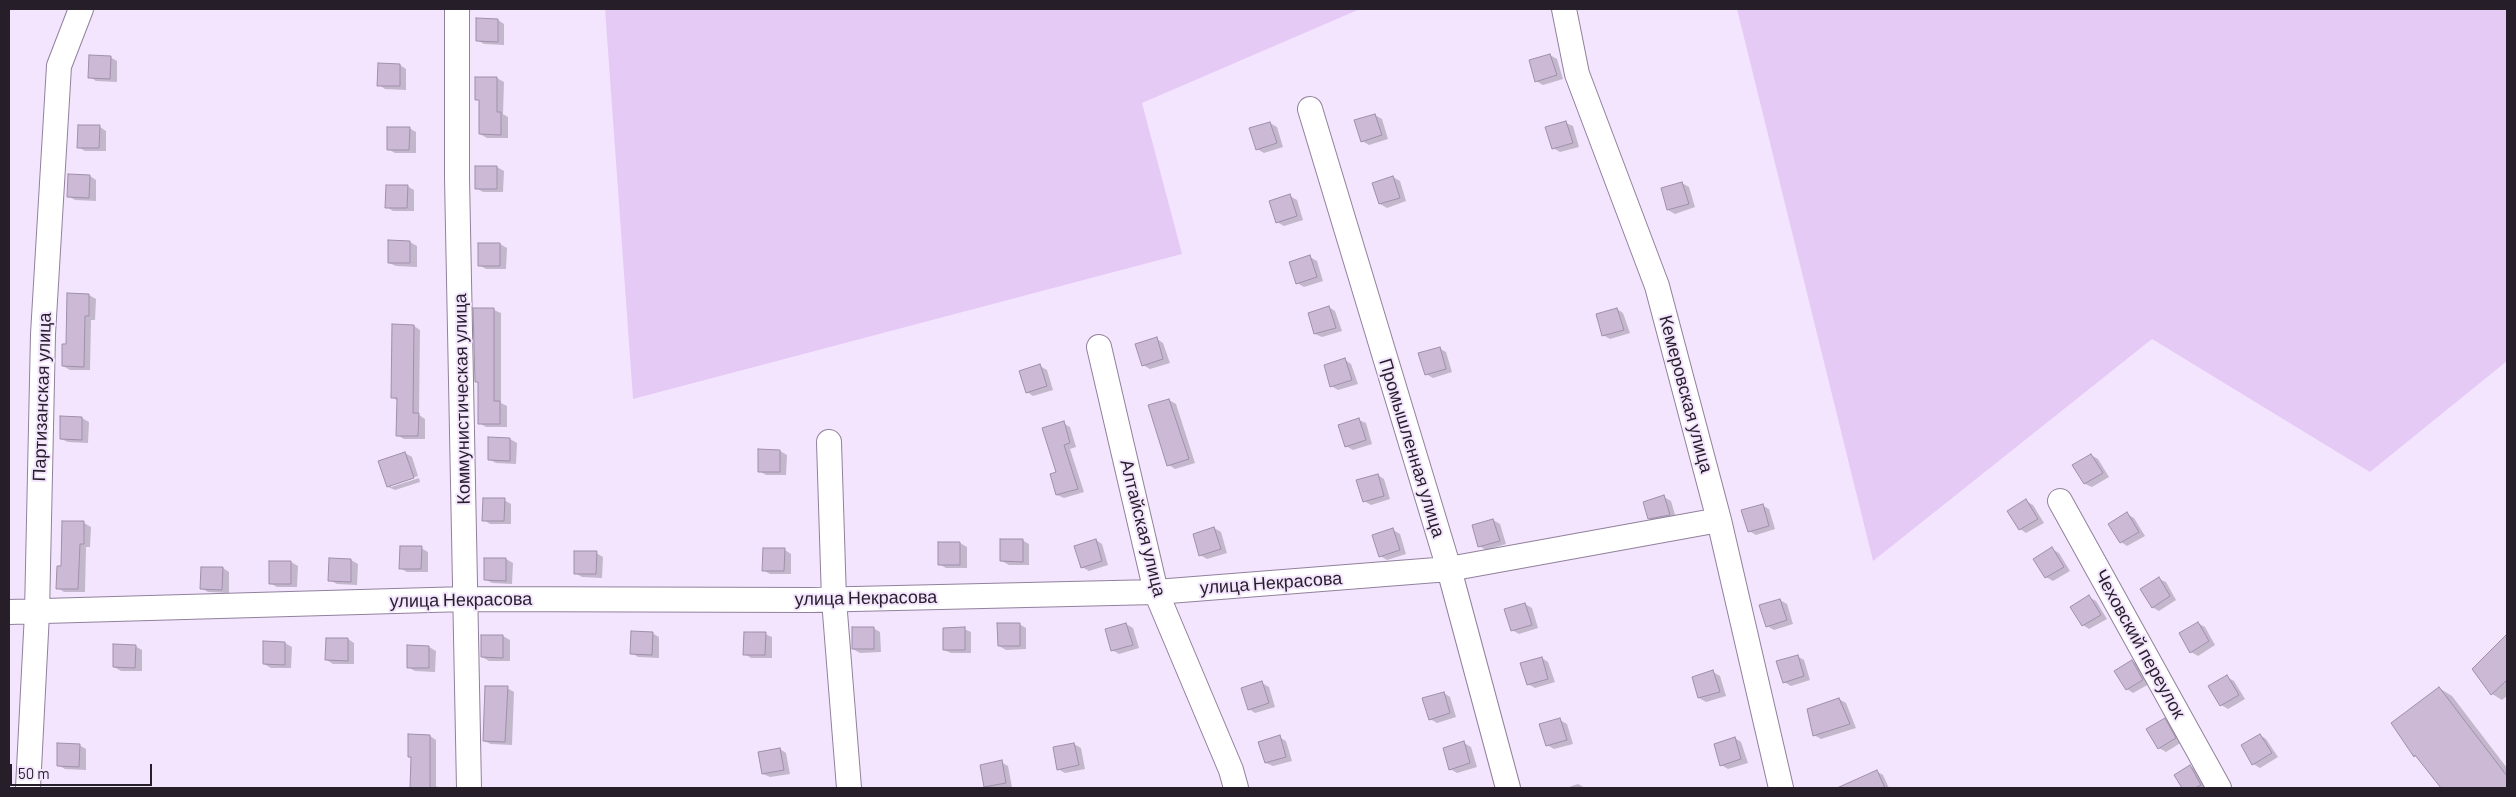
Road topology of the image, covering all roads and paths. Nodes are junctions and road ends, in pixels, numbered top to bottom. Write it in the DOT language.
graph roads {
  1 [pos="80,9"];
  2 [pos="457,9"];
  3 [pos="1564,9"];
  4 [pos="1310,110"];
  5 [pos="1099,347"];
  6 [pos="829,442"];
  7 [pos="2060,500"];
  8 [pos="1719,520"];
  9 [pos="1449,569"];
  10 [pos="1156,592"];
  11 [pos="466,599"];
  12 [pos="834,600"];
  13 [pos="9,612"];
  14 [pos="37,613"];
  15 [pos="28,788"];
  16 [pos="468,788"];
  17 [pos="849,788"];
  18 [pos="1236,788"];
  19 [pos="1508,788"];
  20 [pos="1781,788"];
  21 [pos="2220,788"];
  1 -- 14 [label="street, Партизанская улица"];
  2 -- 11 [label="street, Коммунистическая улица"];
  3 -- 8 [label="street, Кемеровская улица"];
  4 -- 9 [label="street, Промышленная улица"];
  5 -- 10 [label="street, Алтайская улица"];
  6 -- 12 [label="street"];
  7 -- 21 [label="street, Чеховский переулок"];
  8 -- 9 [label="street, улица Некрасова"];
  8 -- 20 [label="street, Кемеровская улица"];
  9 -- 10 [label="street, улица Некрасова"];
  9 -- 19 [label="street, Промышленная улица"];
  10 -- 12 [label="street, улица Некрасова"];
  10 -- 18 [label="street, Алтайская улица"];
  11 -- 12 [label="street, улица Некрасова"];
  11 -- 14 [label="street, улица Некрасова"];
  11 -- 16 [label="street, Коммунистическая улица"];
  12 -- 17 [label="street"];
  13 -- 14 [label="street, улица Некрасова"];
  14 -- 15 [label="street, Партизанская улица"];
}
